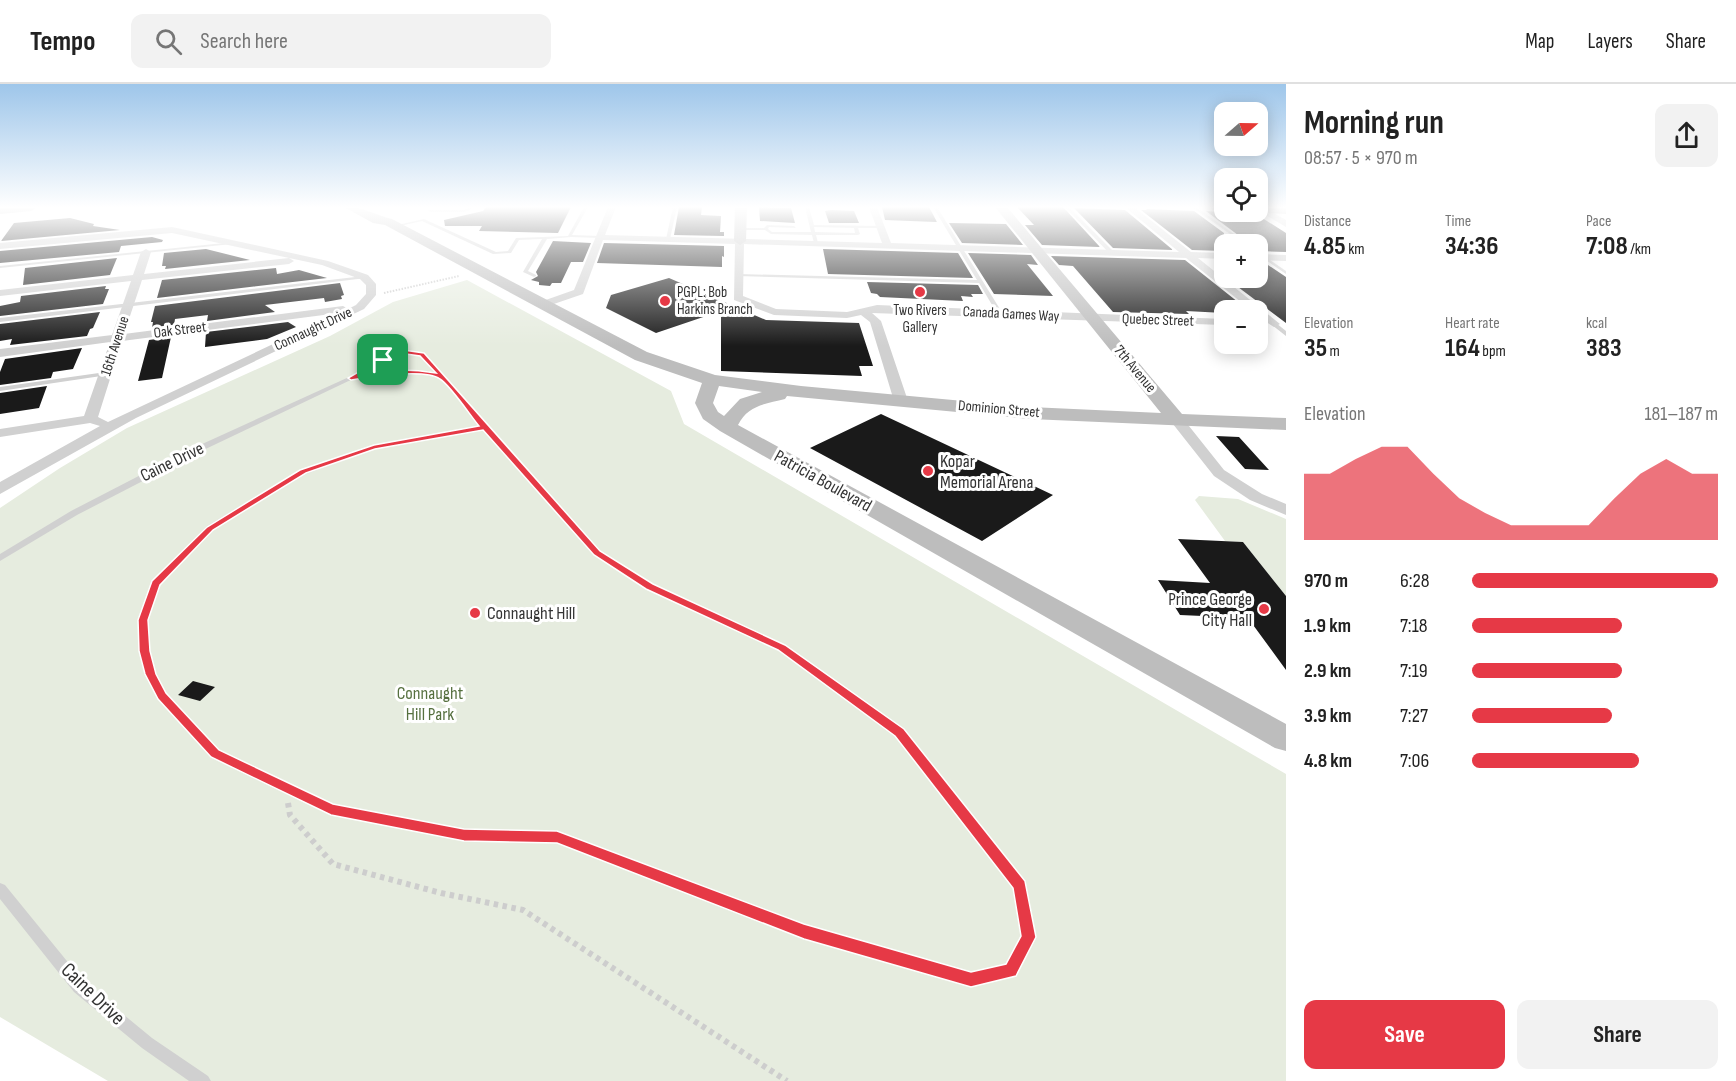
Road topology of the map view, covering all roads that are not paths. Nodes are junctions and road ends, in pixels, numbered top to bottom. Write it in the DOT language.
graph roads {
  1 [pos="131,254"];
  2 [pos="146,254"];
  3 [pos="281,254"];
  4 [pos="446,254"];
  5 [pos="536,254"];
  6 [pos="593,254"];
  7 [pos="739,254"];
  8 [pos="964,254"];
  9 [pos="1040,254"];
  10 [pos="1133,254"];
  11 [pos="1190,255"];
  12 [pos="1214,256"];
  13 [pos="1268,257"];
  14 [pos="1286,258"];
  15 [pos="306,259"];
  16 [pos="1268,262"];
  17 [pos="0,267"];
  18 [pos="1286,273"];
  19 [pos="738,275"];
  20 [pos="534,276"];
  21 [pos="364,277"];
  22 [pos="138,278"];
  23 [pos="980,282"];
  24 [pos="0,293"];
  25 [pos="128,304"];
  26 [pos="544,304"];
  27 [pos="360,307"];
  28 [pos="863,311"];
  29 [pos="1000,314"];
  30 [pos="1092,318"];
  31 [pos="0,320"];
  32 [pos="1214,322"];
  33 [pos="1280,324"];
  34 [pos="1286,334"];
  35 [pos="117,338"];
  36 [pos="0,353"];
  37 [pos="106,374"];
  38 [pos="442,377"];
  39 [pos="351,378"];
  40 [pos="712,380"];
  41 [pos="0,389"];
  42 [pos="801,392"];
  43 [pos="901,401"];
  44 [pos="90,419"];
  45 [pos="1176,419"];
  46 [pos="111,424"];
  47 [pos="1286,424"];
  48 [pos="727,427"];
  49 [pos="484,428"];
  50 [pos="0,433"];
  51 [pos="0,489"];
  52 [pos="1286,510"];
  53 [pos="0,558"];
  54 [pos="1286,739"];
  55 [pos="0,890"];
  56 [pos="203,1081"];
  1 -- 17 [label="lane"];
  2 -- 22 [label="street, 16th Avenue"];
  3 -- 15 [label="street"];
  4 -- 26 [label="main road"];
  5 -- 20 [label="lane"];
  6 -- 26 [label="street"];
  7 -- 19 [label="street, Canada Games Way"];
  8 -- 23 [label="lane"];
  9 -- 30 [label="main road, 7th Avenue"];
  10 -- 11 [label="street"];
  11 -- 12 [label="street"];
  11 -- 33 [label="street"];
  13 -- 14 [label="street"];
  15 -- 21 [label="street"];
  15 -- 22 [label="street"];
  16 -- 18 [label="lane"];
  19 -- 23 [label="lane"];
  19 -- 28 [label="street, Canada Games Way"];
  21 -- 25 [label="lane"];
  21 -- 27 [label="street, Connaught Drive"];
  22 -- 24 [label="street"];
  22 -- 25 [label="street, 16th Avenue"];
  23 -- 29 [label="lane"];
  25 -- 31 [label="lane"];
  25 -- 35 [label="street, 16th Avenue"];
  26 -- 40 [label="main road"];
  27 -- 35 [label="street, Oak Street"];
  27 -- 46 [label="street, Connaught Drive"];
  28 -- 29 [label="street, Canada Games Way"];
  28 -- 43 [label="street"];
  29 -- 30 [label="street, Canada Games Way"];
  30 -- 32 [label="street, Quebec Street"];
  30 -- 45 [label="main road, 7th Avenue"];
  33 -- 34 [label="lane"];
  35 -- 36 [label="street, Oak Street"];
  35 -- 37 [label="street, 16th Avenue"];
  37 -- 41 [label="lane"];
  37 -- 44 [label="street, 16th Avenue"];
  38 -- 39 [label="lane, Caine Drive"];
  38 -- 39 [label="lane, Caine Drive"];
  38 -- 49 [label="lane, Caine Drive"];
  39 -- 53 [label="lane, Caine Drive"];
  40 -- 42 [label="main road, Dominion Street"];
  40 -- 48 [label="main road, Patricia Boulevard"];
  42 -- 43 [label="main road, Dominion Street"];
  42 -- 48 [label="main road"];
  43 -- 45 [label="main road, Dominion Street"];
  44 -- 46 [label="street"];
  44 -- 50 [label="street"];
  45 -- 47 [label="main road, Dominion Street"];
  45 -- 52 [label="street, 7th Avenue"];
  46 -- 51 [label="street, Connaught Drive"];
  48 -- 54 [label="main road, Patricia Boulevard"];
  49 -- 49 [label="lane, Caine Drive"];
  55 -- 56 [label="lane, Caine Drive"];
}
